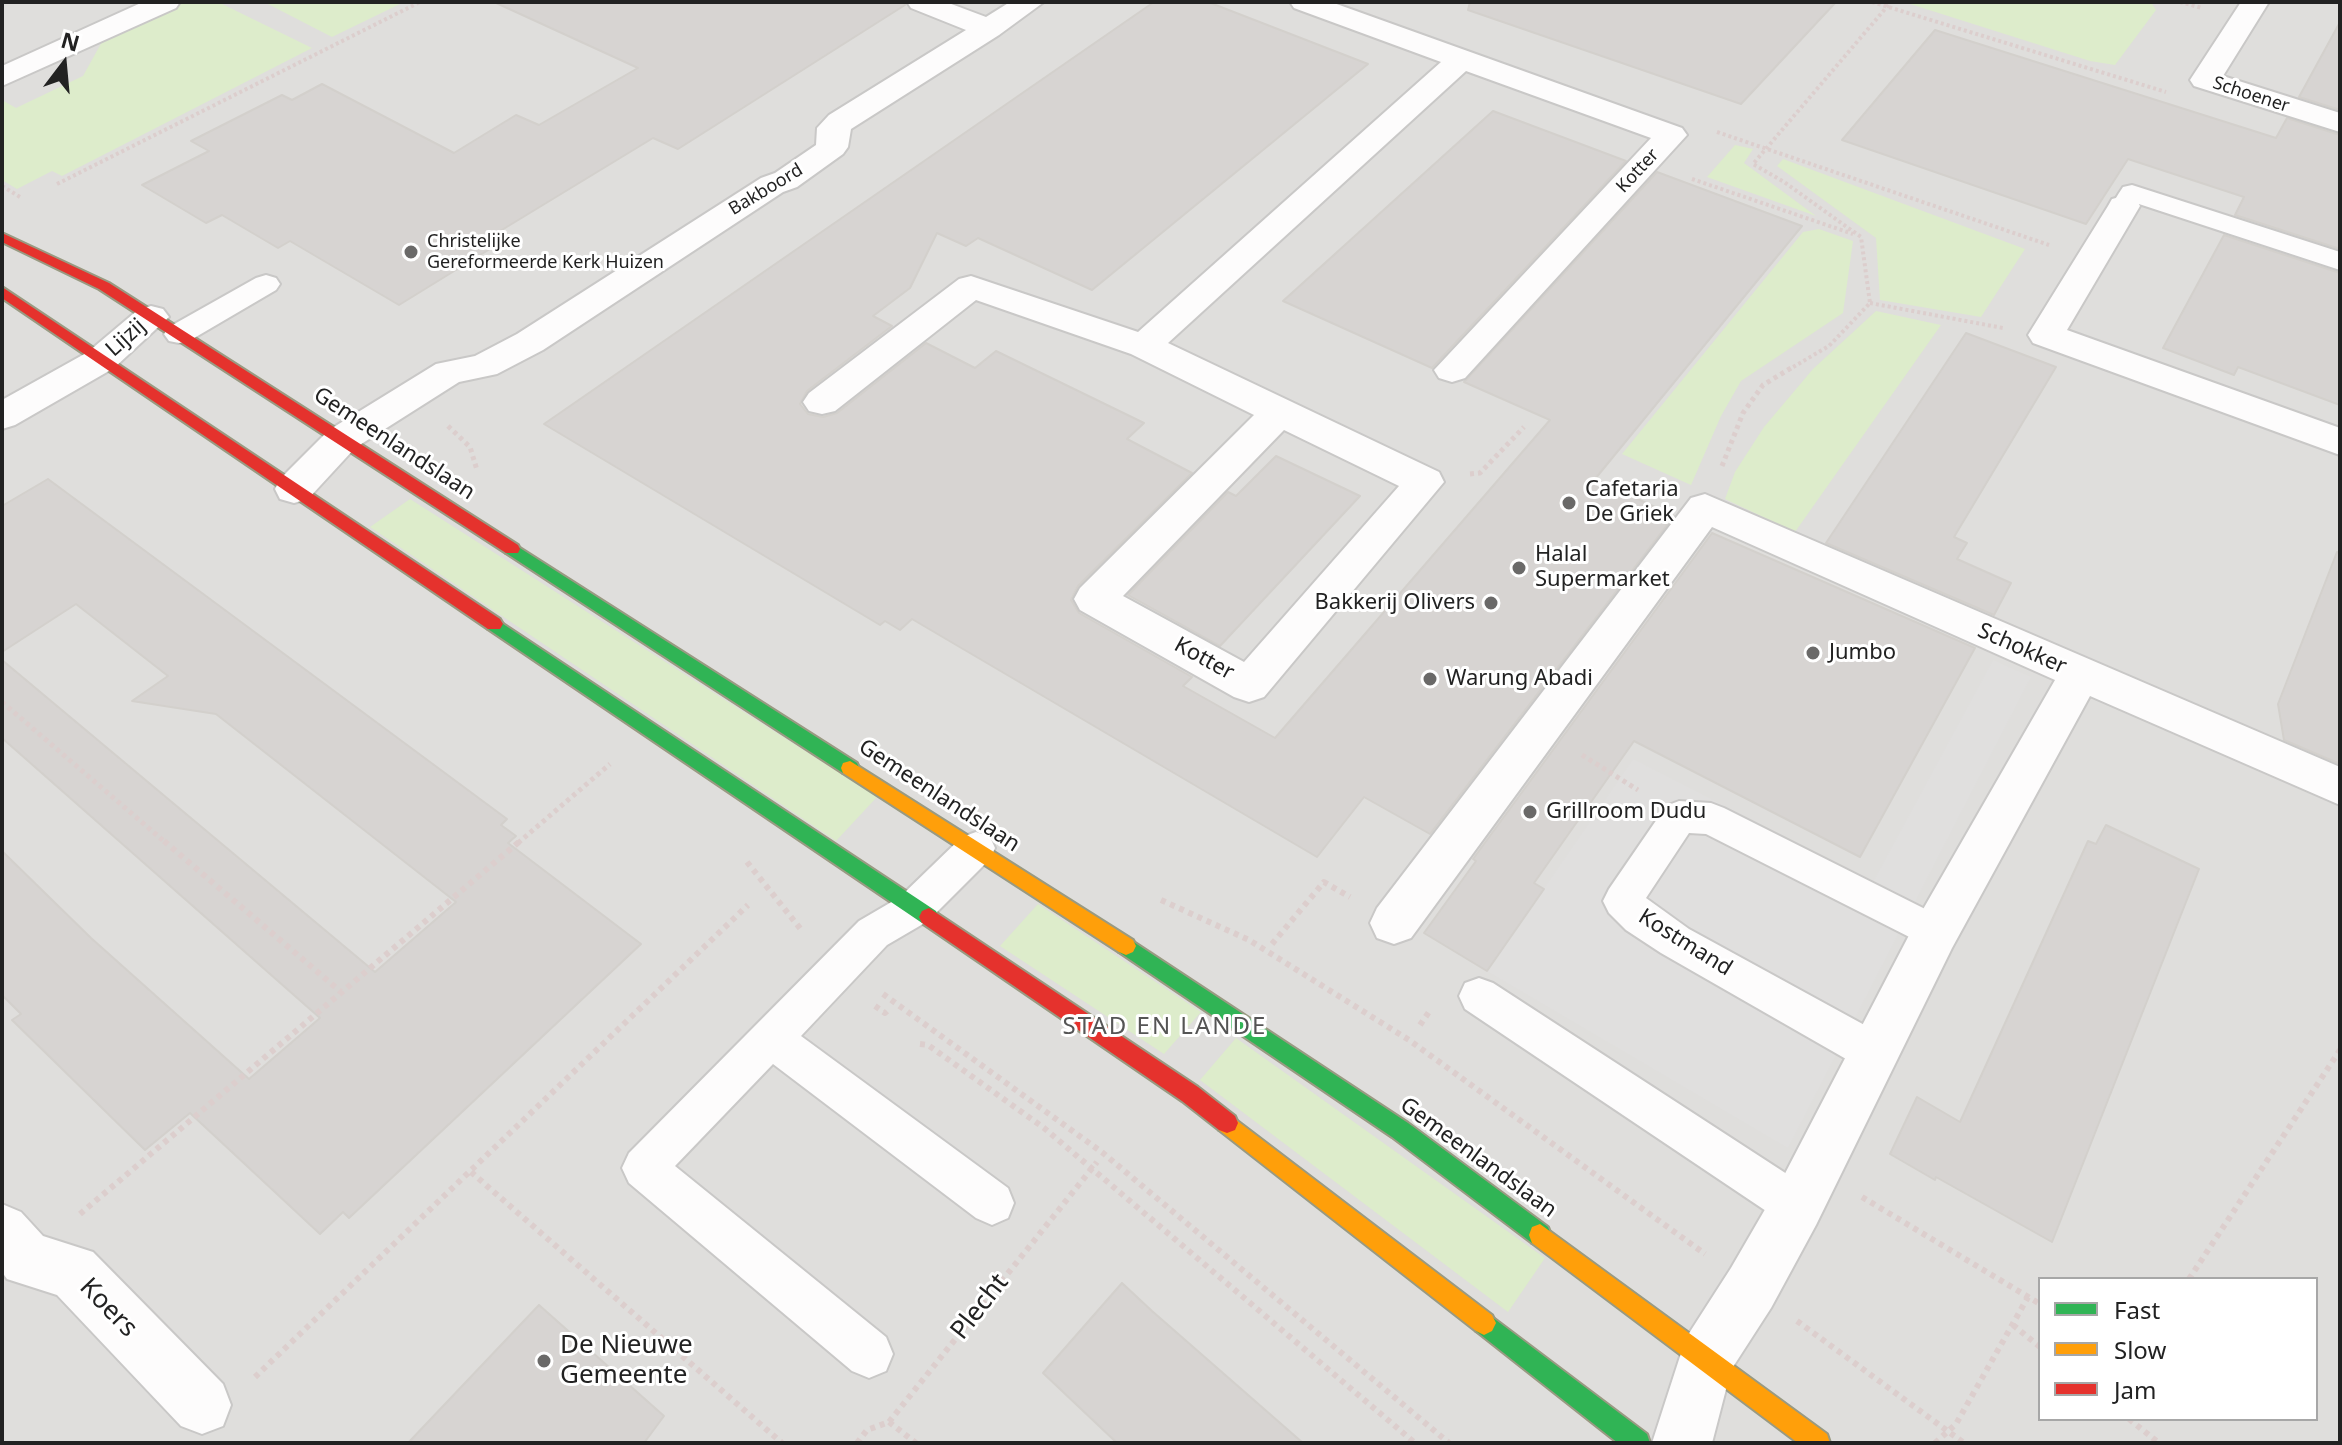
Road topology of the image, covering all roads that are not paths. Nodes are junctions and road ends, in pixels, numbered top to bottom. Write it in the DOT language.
graph roads {
  1 [pos="166,2"];
  2 [pos="921,2"];
  3 [pos="1030,2"];
  4 [pos="1304,2"];
  5 [pos="2255,2"];
  6 [pos="989,29"];
  7 [pos="1460,60"];
  8 [pos="2,77"];
  9 [pos="2340,123"];
  10 [pos="2124,206"];
  11 [pos="2,237"];
  12 [pos="2340,261"];
  13 [pos="266,284"];
  14 [pos="2,291"];
  15 [pos="165,325"];
  16 [pos="1144,346"];
  17 [pos="90,352"];
  18 [pos="1452,370"];
  19 [pos="2,388"];
  20 [pos="822,402"];
  21 [pos="1279,412"];
  22 [pos="2,416"];
  23 [pos="2340,442"];
  24 [pos="356,448"];
  25 [pos="294,489"];
  26 [pos="2080,674"];
  27 [pos="2340,787"];
  28 [pos="976,848"];
  29 [pos="914,909"];
  30 [pos="1394,923"];
  31 [pos="1935,933"];
  32 [pos="1479,996"];
  33 [pos="771,1038"];
  34 [pos="1875,1053"];
  35 [pos="1807,1188"];
  36 [pos="992,1203"];
  37 [pos="14,1245"];
  38 [pos="869,1354"];
  39 [pos="1706,1358"];
  40 [pos="202,1405"];
  41 [pos="1638,1443"];
  42 [pos="1682,1443"];
  43 [pos="1818,1443"];
  1 -- 8 [label="street"];
  2 -- 6 [label="street"];
  3 -- 6 [label="street, Bakboord"];
  4 -- 7 [label="street, Kotter"];
  5 -- 9 [label="street, Schoener"];
  6 -- 24 [label="street, Bakboord"];
  7 -- 16 [label="street"];
  7 -- 18 [label="street, Kotter"];
  10 -- 12 [label="lane"];
  10 -- 23 [label="street"];
  11 -- 15 [label="street, Gemeenlandslaan"];
  13 -- 15 [label="lane"];
  14 -- 17 [label="street"];
  15 -- 17 [label="street, Lijzij"];
  15 -- 24 [label="street, Gemeenlandslaan"];
  16 -- 20 [label="street"];
  16 -- 21 [label="street"];
  17 -- 19 [label="street, Lijzij"];
  17 -- 22 [label="street, Lijzij"];
  17 -- 25 [label="street"];
  21 -- 21 [label="street, Kotter"];
  24 -- 25 [label="street, Bakboord"];
  24 -- 28 [label="street, Gemeenlandslaan"];
  25 -- 29 [label="street"];
  26 -- 27 [label="street, Schokker"];
  26 -- 30 [label="street, Schokker"];
  26 -- 31 [label="street"];
  28 -- 29 [label="lane"];
  28 -- 39 [label="street, Gemeenlandslaan"];
  29 -- 33 [label="lane"];
  29 -- 41 [label="street"];
  31 -- 34 [label="street"];
  31 -- 34 [label="lane, Kostmand"];
  32 -- 35 [label="lane"];
  33 -- 36 [label="lane"];
  33 -- 38 [label="lane"];
  34 -- 35 [label="street"];
  35 -- 39 [label="street"];
  37 -- 40 [label="street, Koers"];
  39 -- 42 [label="street"];
  39 -- 43 [label="street, Gemeenlandslaan"];
}
